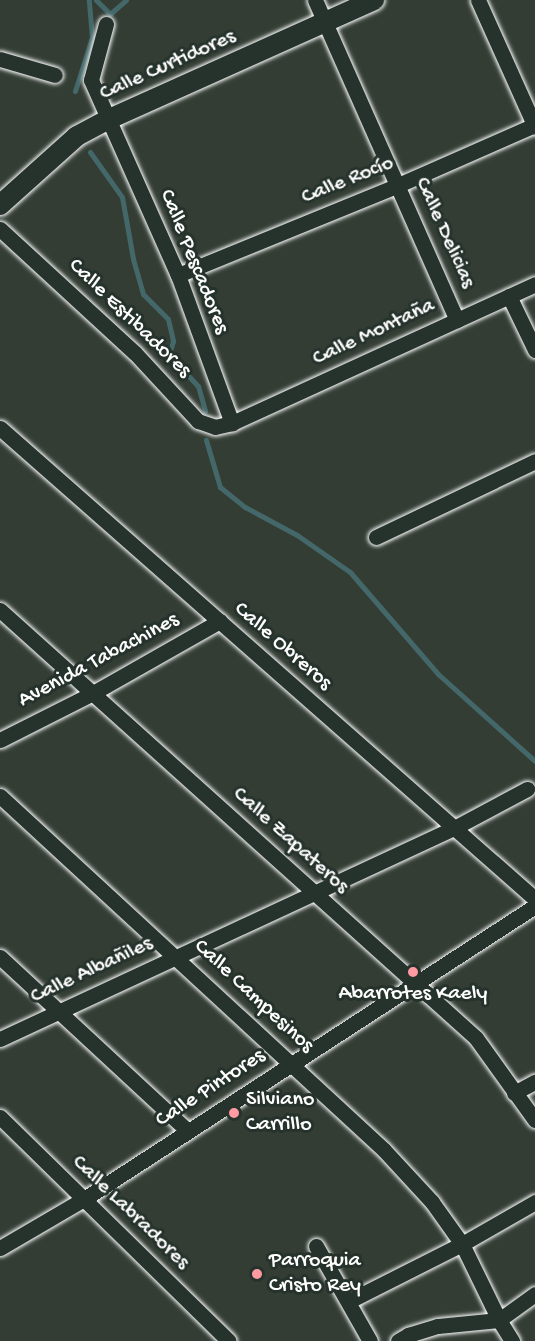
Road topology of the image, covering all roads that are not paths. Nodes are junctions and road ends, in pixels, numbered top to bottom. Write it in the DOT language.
graph roads {
  1 [pos="315,0"];
  2 [pos="375,0"];
  3 [pos="478,0"];
  4 [pos="326,22"];
  5 [pos="106,24"];
  6 [pos="0,59"];
  7 [pos="55,75"];
  8 [pos="107,120"];
  9 [pos="535,126"];
  10 [pos="398,185"];
  11 [pos="0,206"];
  12 [pos="0,229"];
  13 [pos="178,275"];
  14 [pos="535,284"];
  15 [pos="509,296"];
  16 [pos="457,320"];
  17 [pos="535,350"];
  18 [pos="232,423"];
  19 [pos="0,428"];
  20 [pos="535,461"];
  21 [pos="376,537"];
  22 [pos="0,610"];
  23 [pos="220,621"];
  24 [pos="93,693"];
  25 [pos="0,740"];
  26 [pos="527,789"];
  27 [pos="0,796"];
  28 [pos="454,828"];
  29 [pos="314,893"];
  30 [pos="535,899"];
  31 [pos="535,906"];
  32 [pos="0,957"];
  33 [pos="176,957"];
  34 [pos="415,984"];
  35 [pos="59,1012"];
  36 [pos="0,1039"];
  37 [pos="292,1063"];
  38 [pos="535,1082"];
  39 [pos="514,1093"];
  40 [pos="0,1116"];
  41 [pos="535,1120"];
  42 [pos="188,1131"];
  43 [pos="84,1199"];
  44 [pos="535,1202"];
  45 [pos="462,1244"];
  46 [pos="316,1246"];
  47 [pos="0,1248"];
  48 [pos="535,1294"];
  49 [pos="349,1301"];
  50 [pos="499,1320"];
  51 [pos="229,1341"];
  52 [pos="370,1341"];
  53 [pos="398,1341"];
  54 [pos="512,1341"];
  1 -- 4 [label="street, Calle Delicias"];
  2 -- 4 [label="street, Calle Curtidores"];
  3 -- 9 [label="street"];
  4 -- 8 [label="street, Calle Curtidores"];
  4 -- 10 [label="street, Calle Delicias"];
  5 -- 8 [label="street, Calle Pescadores"];
  6 -- 7 [label="street"];
  8 -- 11 [label="street, Calle Curtidores"];
  8 -- 13 [label="street, Calle Pescadores"];
  9 -- 10 [label="street, Calle Rocío"];
  10 -- 13 [label="street, Calle Rocío"];
  10 -- 16 [label="street, Calle Delicias"];
  12 -- 18 [label="street, Calle Estibadores"];
  13 -- 18 [label="street, Calle Pescadores"];
  14 -- 15 [label="street, Calle Montaña"];
  15 -- 16 [label="street, Calle Montaña"];
  15 -- 17 [label="street"];
  16 -- 18 [label="street, Calle Montaña"];
  19 -- 23 [label="street, Calle Obreros"];
  20 -- 21 [label="street"];
  22 -- 24 [label="street, Calle Zapateros"];
  23 -- 24 [label="street, Avenida Tabachines"];
  23 -- 28 [label="street, Calle Obreros"];
  24 -- 25 [label="street, Avenida Tabachines"];
  24 -- 29 [label="street, Calle Zapateros"];
  26 -- 28 [label="street, Calle Albañiles"];
  27 -- 33 [label="street, Calle Campesinos"];
  28 -- 29 [label="street, Calle Albañiles"];
  28 -- 30 [label="street, Calle Obreros"];
  29 -- 33 [label="street, Calle Albañiles"];
  29 -- 34 [label="street, Calle Zapateros"];
  31 -- 34 [label="street, Calle Pintores"];
  32 -- 35 [label="street"];
  33 -- 35 [label="street, Calle Albañiles"];
  33 -- 37 [label="street, Calle Campesinos"];
  34 -- 37 [label="street, Calle Pintores"];
  34 -- 39 [label="street, Calle Zapateros"];
  35 -- 36 [label="street, Calle Albañiles"];
  35 -- 42 [label="street"];
  37 -- 42 [label="street, Calle Pintores"];
  37 -- 45 [label="street, Calle Campesinos"];
  38 -- 39 [label="street"];
  39 -- 41 [label="street, Calle Zapateros"];
  40 -- 43 [label="street, Calle Labradores"];
  42 -- 43 [label="street, Calle Pintores"];
  43 -- 47 [label="street, Calle Pintores"];
  43 -- 51 [label="street, Calle Labradores"];
  44 -- 45 [label="street"];
  45 -- 49 [label="street"];
  45 -- 50 [label="street, Calle Campesinos"];
  46 -- 49 [label="street"];
  48 -- 50 [label="street"];
  49 -- 52 [label="street"];
  50 -- 53 [label="street"];
  50 -- 54 [label="street, Calle Campesinos"];
}
